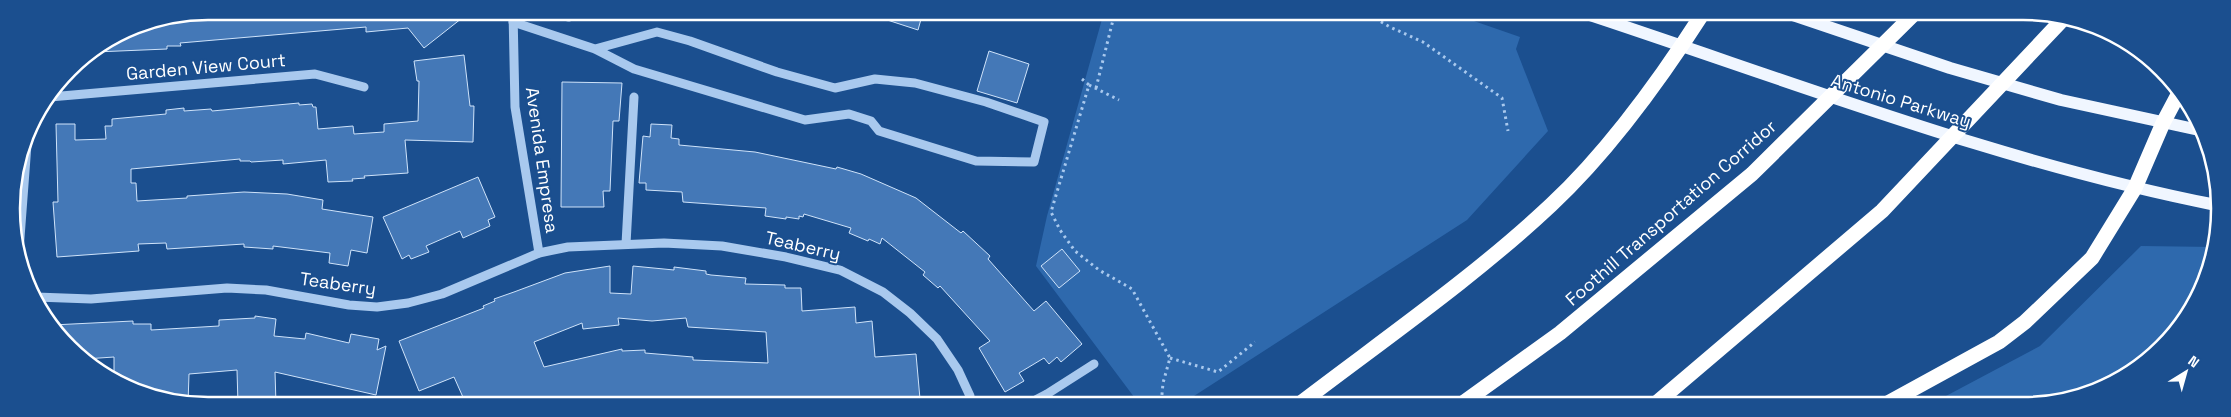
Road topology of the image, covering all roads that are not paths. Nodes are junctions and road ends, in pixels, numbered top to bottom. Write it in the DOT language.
graph roads {
  1 [pos="1604,20"];
  2 [pos="1698,20"];
  3 [pos="1808,20"];
  4 [pos="1908,20"];
  5 [pos="513,22"];
  6 [pos="2058,24"];
  7 [pos="1681,47"];
  8 [pos="595,49"];
  9 [pos="364,87"];
  10 [pos="57,96"];
  11 [pos="634,97"];
  12 [pos="2176,100"];
  13 [pos="2163,123"];
  14 [pos="2194,129"];
  15 [pos="26,162"];
  16 [pos="2136,188"];
  17 [pos="2211,204"];
  18 [pos="21,226"];
  19 [pos="626,244"];
  20 [pos="539,252"];
  21 [pos="42,297"];
  22 [pos="1094,364"];
  23 [pos="970,397"];
  24 [pos="1041,397"];
  25 [pos="1308,397"];
  26 [pos="1471,397"];
  27 [pos="1663,397"];
  28 [pos="1898,397"];
  1 -- 7 [label="main road, Antonio Parkway"];
  2 -- 7 [label="highway"];
  3 -- 13 [label="main road"];
  4 -- 26 [label="highway, Foothill Transportation Corridor"];
  5 -- 8 [label="street"];
  5 -- 20 [label="street, Avenida Empresa"];
  6 -- 27 [label="highway"];
  7 -- 16 [label="main road, Antonio Parkway"];
  7 -- 25 [label="highway"];
  8 -- 8 [label="street"];
  9 -- 10 [label="street, Garden View Court"];
  11 -- 19 [label="street"];
  12 -- 13 [label="highway"];
  13 -- 14 [label="main road"];
  13 -- 16 [label="highway"];
  15 -- 18 [label="street"];
  16 -- 17 [label="main road, Antonio Parkway"];
  16 -- 28 [label="highway"];
  19 -- 20 [label="street, Teaberry"];
  19 -- 23 [label="street, Teaberry"];
  20 -- 21 [label="street, Teaberry"];
  22 -- 24 [label="street"];
}
